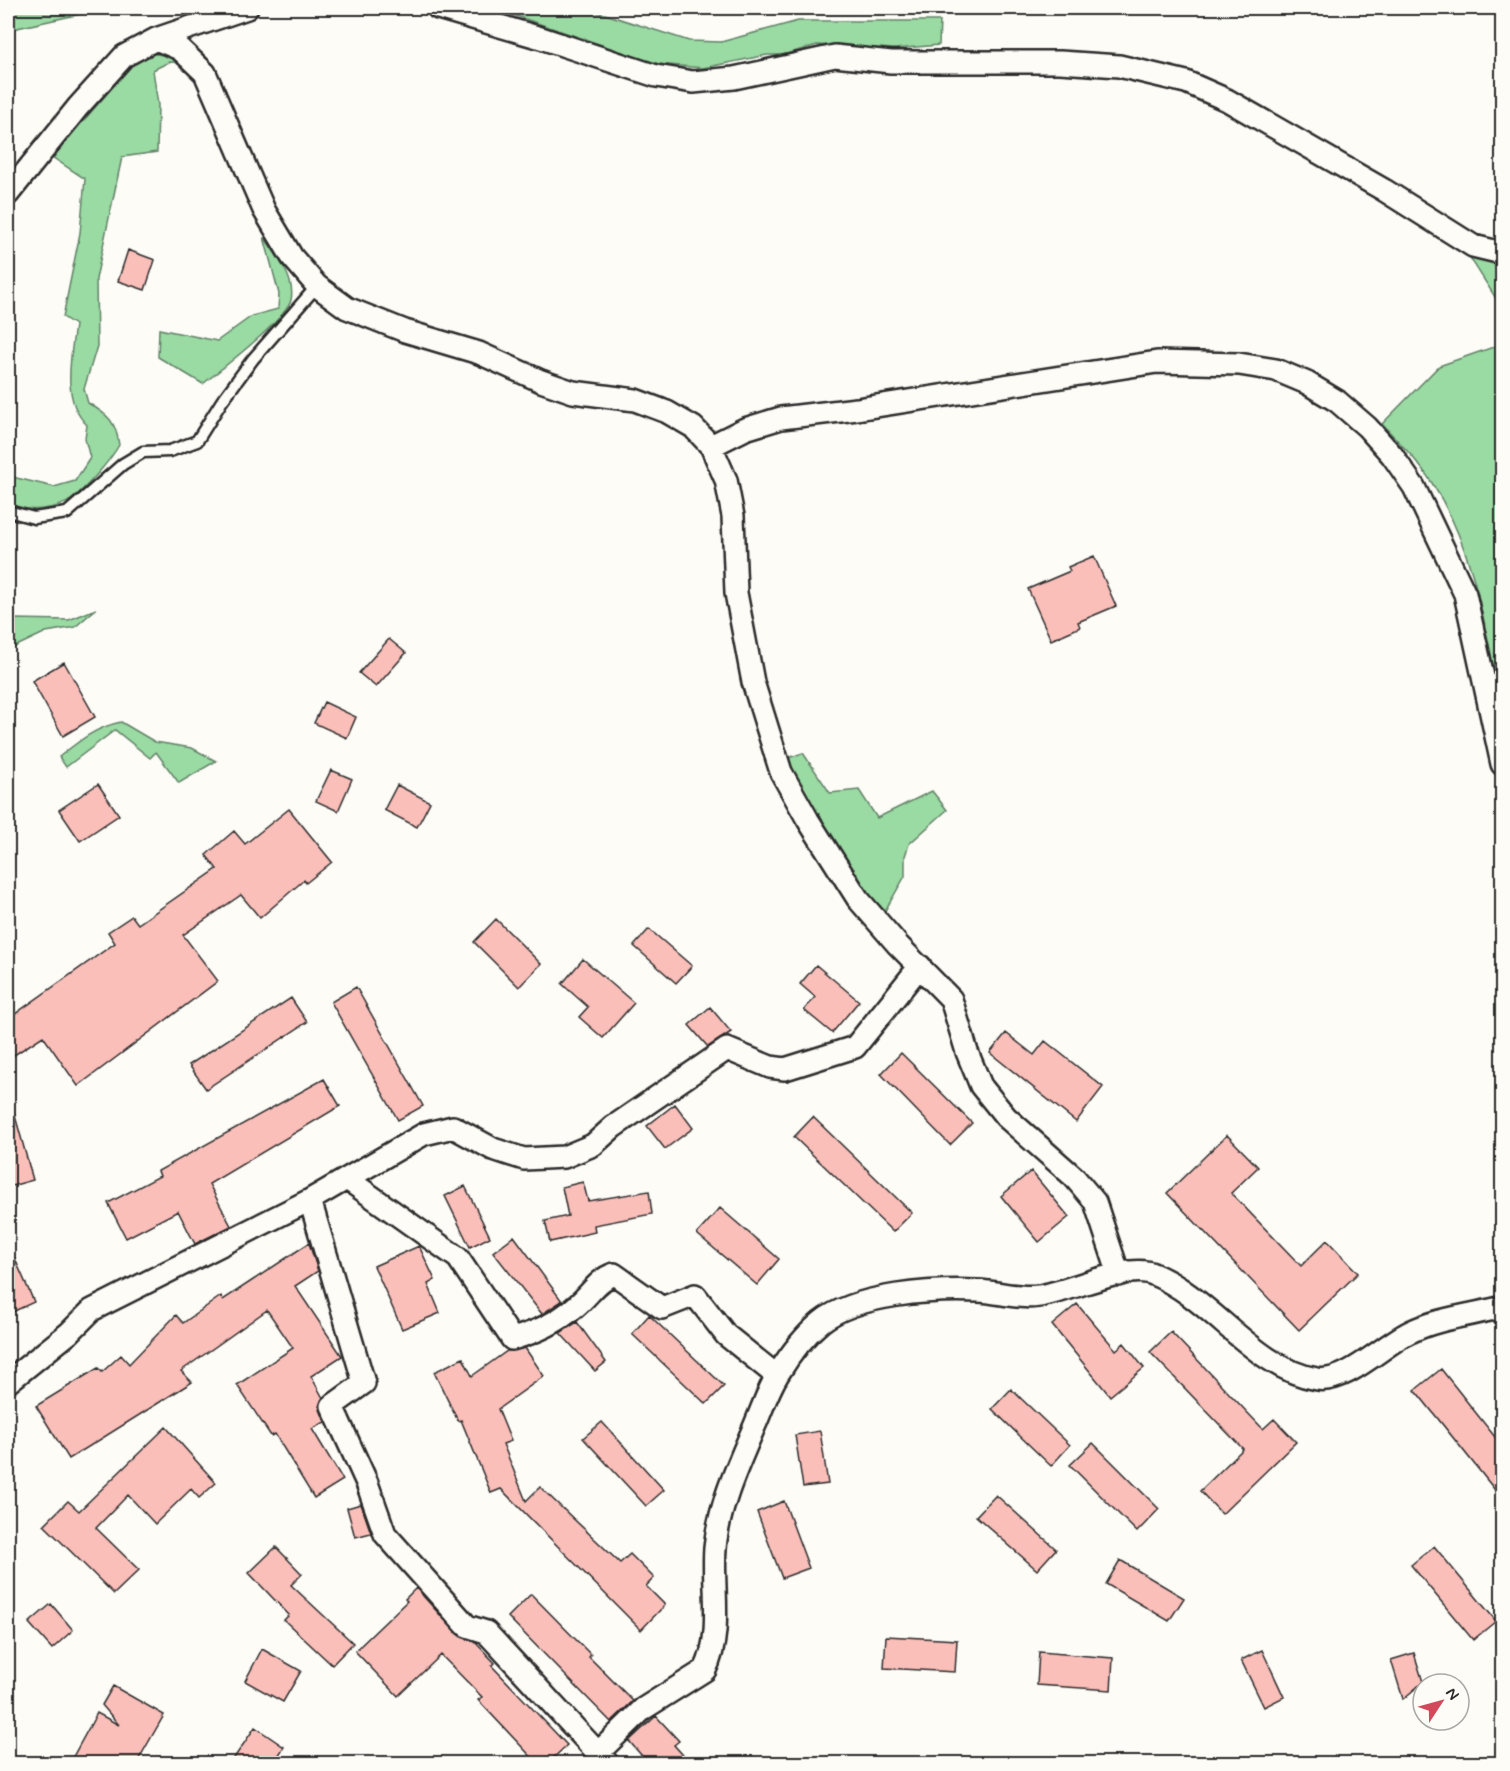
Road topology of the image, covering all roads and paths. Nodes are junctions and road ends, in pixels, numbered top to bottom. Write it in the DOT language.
graph roads {
  1 [pos="247,8"];
  2 [pos="438,8"];
  3 [pos="156,39"];
  4 [pos="8,194"];
  5 [pos="1503,252"];
  6 [pos="317,286"];
  7 [pos="711,446"];
  8 [pos="8,511"];
  9 [pos="1503,764"];
  10 [pos="920,966"];
  11 [pos="347,1179"];
  12 [pos="310,1200"];
  13 [pos="1119,1275"];
  14 [pos="1503,1307"];
  15 [pos="777,1376"];
  16 [pos="8,1382"];
  17 [pos="604,1758"];
  1 -- 3 [label="street"];
  2 -- 5 [label="street"];
  3 -- 4 [label="street"];
  3 -- 6 [label="street"];
  6 -- 7 [label="street"];
  6 -- 8 [label="lane"];
  7 -- 9 [label="street"];
  7 -- 10 [label="street"];
  10 -- 11 [label="street"];
  10 -- 13 [label="street"];
  11 -- 12 [label="street"];
  11 -- 15 [label="street"];
  12 -- 16 [label="street"];
  12 -- 17 [label="street"];
  13 -- 14 [label="street"];
  13 -- 15 [label="street"];
  15 -- 17 [label="street"];
}
